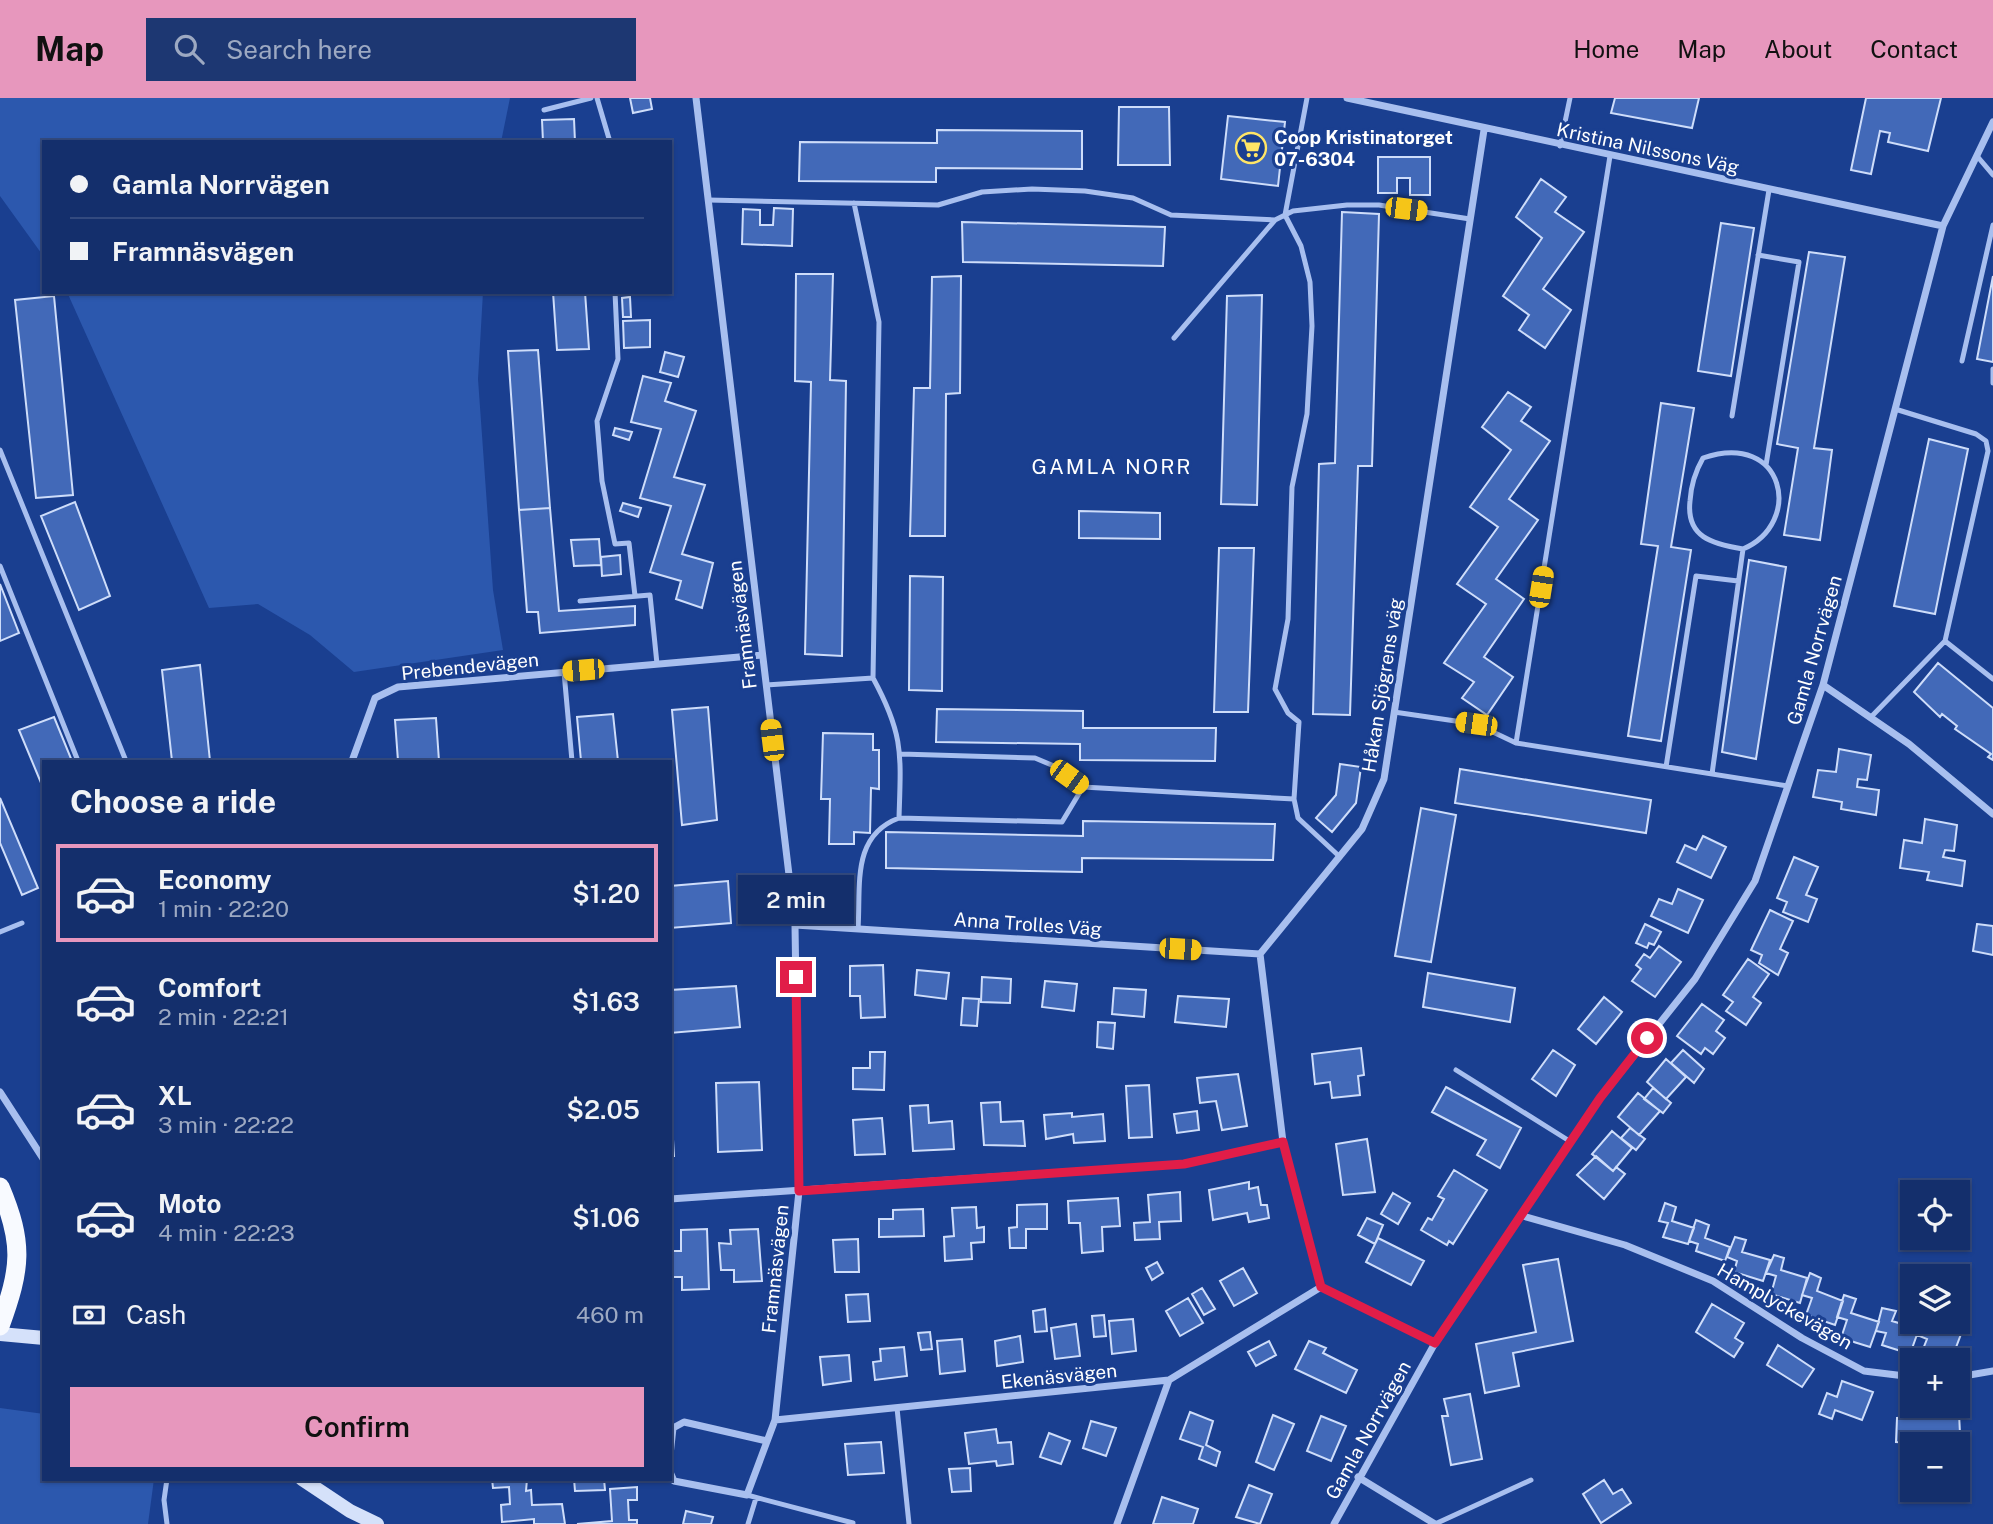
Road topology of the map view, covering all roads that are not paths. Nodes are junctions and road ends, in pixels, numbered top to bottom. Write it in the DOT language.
graph roads {
  1 [pos="591,98"];
  2 [pos="597,98"];
  3 [pos="696,98"];
  4 [pos="1307,98"];
  5 [pos="1347,98"];
  6 [pos="1570,98"];
  7 [pos="544,110"];
  8 [pos="1993,122"];
  9 [pos="1484,130"];
  10 [pos="609,140"];
  11 [pos="1560,146"];
  12 [pos="1610,156"];
  13 [pos="1977,156"];
  14 [pos="1993,175"];
  15 [pos="1769,190"];
  16 [pos="708,200"];
  17 [pos="854,203"];
  18 [pos="1285,215"];
  19 [pos="1470,219"];
  20 [pos="1275,220"];
  21 [pos="1993,225"];
  22 [pos="1942,226"];
  23 [pos="1758,255"];
  24 [pos="615,294"];
  25 [pos="1174,338"];
  26 [pos="1962,361"];
  27 [pos="1993,369"];
  28 [pos="1993,383"];
  29 [pos="1895,409"];
  30 [pos="1732,416"];
  31 [pos="0,450"];
  32 [pos="1766,464"];
  33 [pos="1743,549"];
  34 [pos="0,566"];
  35 [pos="1738,581"];
  36 [pos="635,596"];
  37 [pos="580,601"];
  38 [pos="1945,641"];
  39 [pos="762,655"];
  40 [pos="657,664"];
  41 [pos="564,672"];
  42 [pos="873,678"];
  43 [pos="1993,679"];
  44 [pos="766,685"];
  45 [pos="1823,685"];
  46 [pos="1394,712"];
  47 [pos="1870,718"];
  48 [pos="1516,743"];
  49 [pos="901,754"];
  50 [pos="78,760"];
  51 [pos="126,760"];
  52 [pos="352,760"];
  53 [pos="572,760"];
  54 [pos="1666,767"];
  55 [pos="1712,774"];
  56 [pos="1788,786"];
  57 [pos="1083,787"];
  58 [pos="1294,799"];
  59 [pos="1993,814"];
  60 [pos="899,818"];
  61 [pos="1340,857"];
  62 [pos="22,923"];
  63 [pos="795,925"];
  64 [pos="858,929"];
  65 [pos="0,932"];
  66 [pos="1260,954"];
  67 [pos="1456,1070"];
  68 [pos="0,1092"];
  69 [pos="1283,1142"];
  70 [pos="1571,1142"];
  71 [pos="42,1157"];
  72 [pos="0,1187"];
  73 [pos="799,1191"];
  74 [pos="672,1199"];
  75 [pos="1523,1216"];
  76 [pos="1321,1287"];
  77 [pos="0,1326"];
  78 [pos="0,1334"];
  79 [pos="42,1338"];
  80 [pos="1435,1343"];
  81 [pos="1993,1371"];
  82 [pos="1900,1375"];
  83 [pos="1970,1375"];
  84 [pos="1169,1380"];
  85 [pos="897,1408"];
  86 [pos="775,1420"];
  87 [pos="672,1437"];
  88 [pos="768,1441"];
  89 [pos="672,1476"];
  90 [pos="1359,1477"];
  91 [pos="1531,1480"];
  92 [pos="167,1481"];
  93 [pos="305,1481"];
  94 [pos="751,1497"];
  95 [pos="853,1523"];
  96 [pos="167,1524"];
  97 [pos="377,1524"];
  98 [pos="748,1524"];
  99 [pos="909,1524"];
  100 [pos="1116,1524"];
  101 [pos="1334,1524"];
  102 [pos="1435,1524"];
  1 -- 7 [label="lane"];
  2 -- 10 [label="lane"];
  3 -- 16 [label="street, Framnäsvägen"];
  4 -- 18 [label="lane"];
  5 -- 9 [label="street, Kristina Nilssons Väg"];
  6 -- 11 [label="lane"];
  8 -- 13 [label="street, Gamla Norrvägen"];
  9 -- 11 [label="street, Kristina Nilssons Väg"];
  9 -- 19 [label="street, Håkan Sjögrens väg"];
  11 -- 12 [label="street, Kristina Nilssons Väg"];
  12 -- 15 [label="street, Kristina Nilssons Väg"];
  12 -- 48 [label="lane"];
  13 -- 14 [label="lane"];
  13 -- 22 [label="street, Gamla Norrvägen"];
  15 -- 22 [label="street, Kristina Nilssons Väg"];
  15 -- 23 [label="lane"];
  16 -- 17 [label="lane"];
  16 -- 39 [label="street, Framnäsvägen"];
  17 -- 20 [label="lane"];
  17 -- 42 [label="lane"];
  18 -- 19 [label="lane"];
  18 -- 20 [label="lane"];
  18 -- 58 [label="lane"];
  19 -- 46 [label="street, Håkan Sjögrens väg"];
  20 -- 25 [label="lane"];
  21 -- 26 [label="lane"];
  22 -- 29 [label="street, Gamla Norrvägen"];
  23 -- 30 [label="lane"];
  23 -- 32 [label="lane"];
  24 -- 36 [label="lane"];
  27 -- 28 [label="lane"];
  29 -- 38 [label="lane"];
  29 -- 45 [label="street, Gamla Norrvägen"];
  31 -- 51 [label="lane"];
  32 -- 33 [label="lane"];
  32 -- 33 [label="lane"];
  33 -- 35 [label="lane"];
  34 -- 50 [label="lane"];
  35 -- 54 [label="lane"];
  35 -- 55 [label="lane"];
  36 -- 37 [label="lane"];
  36 -- 40 [label="lane"];
  38 -- 43 [label="lane"];
  38 -- 47 [label="lane"];
  39 -- 40 [label="street, Prebendevägen"];
  39 -- 44 [label="street, Framnäsvägen"];
  40 -- 41 [label="street, Prebendevägen"];
  41 -- 52 [label="street, Prebendevägen"];
  41 -- 53 [label="lane"];
  42 -- 44 [label="lane"];
  42 -- 49 [label="lane"];
  44 -- 63 [label="street, Framnäsvägen"];
  45 -- 47 [label="street"];
  45 -- 56 [label="street, Gamla Norrvägen"];
  46 -- 48 [label="lane"];
  46 -- 61 [label="street, Håkan Sjögrens väg"];
  47 -- 59 [label="street"];
  48 -- 54 [label="lane"];
  49 -- 57 [label="lane"];
  49 -- 60 [label="lane"];
  54 -- 55 [label="lane"];
  55 -- 56 [label="lane"];
  56 -- 70 [label="street, Gamla Norrvägen"];
  57 -- 58 [label="lane"];
  57 -- 60 [label="lane"];
  58 -- 61 [label="lane"];
  60 -- 64 [label="lane"];
  61 -- 66 [label="street, Håkan Sjögrens väg"];
  62 -- 65 [label="lane"];
  63 -- 64 [label="street, Anna Trolles Väg"];
  63 -- 73 [label="street, Framnäsvägen"];
  64 -- 66 [label="street, Anna Trolles Väg"];
  66 -- 69 [label="street"];
  67 -- 70 [label="lane"];
  68 -- 71 [label="street"];
  69 -- 73 [label="street"];
  69 -- 76 [label="street"];
  70 -- 75 [label="street, Gamla Norrvägen"];
  72 -- 77 [label="highway"];
  73 -- 74 [label="street"];
  73 -- 86 [label="street, Framnäsvägen"];
  75 -- 80 [label="street, Gamla Norrvägen"];
  75 -- 82 [label="street, Hamplyckevägen"];
  76 -- 80 [label="street"];
  76 -- 84 [label="street, Ekenäsvägen"];
  78 -- 79 [label="main road"];
  80 -- 90 [label="street, Gamla Norrvägen"];
  81 -- 83 [label="street"];
  84 -- 85 [label="street, Ekenäsvägen"];
  84 -- 100 [label="street"];
  85 -- 86 [label="street, Ekenäsvägen"];
  85 -- 99 [label="lane"];
  86 -- 88 [label="street, Framnäsvägen"];
  87 -- 88 [label="street"];
  88 -- 94 [label="street, Framnäsvägen"];
  89 -- 94 [label="street"];
  90 -- 101 [label="street, Gamla Norrvägen"];
  90 -- 102 [label="street"];
  91 -- 102 [label="lane"];
  92 -- 96 [label="lane"];
  93 -- 97 [label="main road"];
  94 -- 95 [label="lane"];
  94 -- 98 [label="lane"];
}
